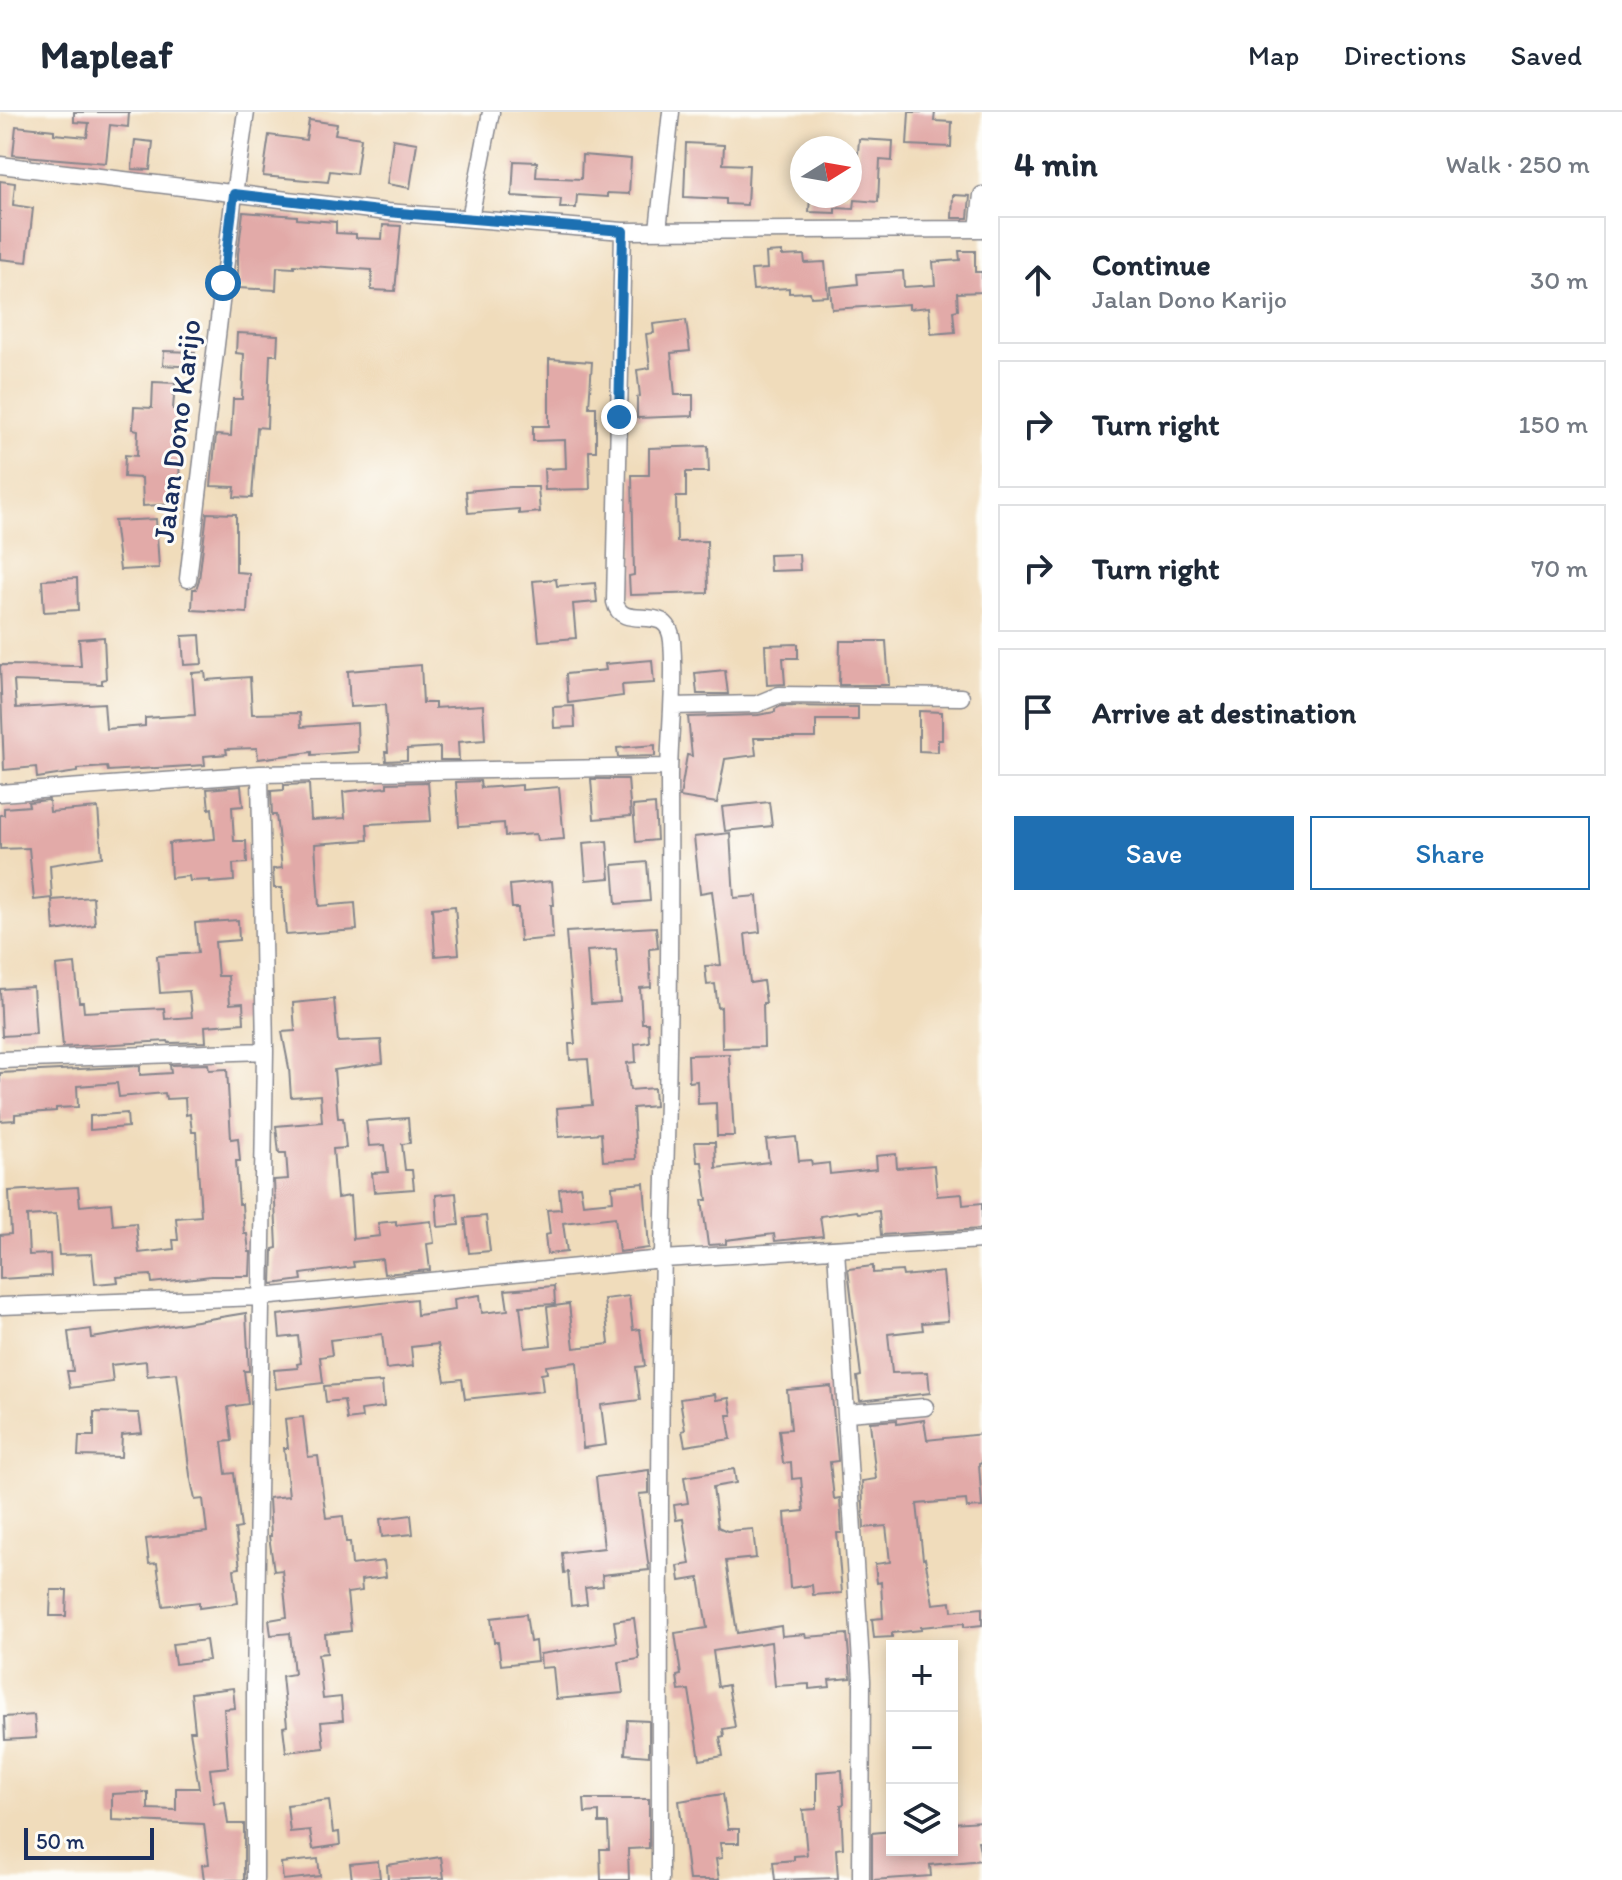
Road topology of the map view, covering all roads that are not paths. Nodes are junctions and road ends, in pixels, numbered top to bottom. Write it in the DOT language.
graph roads {
  1 [pos="246,112"];
  2 [pos="491,112"];
  3 [pos="671,112"];
  4 [pos="0,165"];
  5 [pos="234,194"];
  6 [pos="982,195"];
  7 [pos="470,218"];
  8 [pos="980,229"];
  9 [pos="658,230"];
  10 [pos="623,231"];
  11 [pos="188,579"];
  12 [pos="961,697"];
  13 [pos="673,706"];
  14 [pos="669,767"];
  15 [pos="260,774"];
  16 [pos="0,793"];
  17 [pos="265,1051"];
  18 [pos="0,1060"];
  19 [pos="982,1240"];
  20 [pos="836,1249"];
  21 [pos="663,1259"];
  22 [pos="261,1297"];
  23 [pos="0,1306"];
  24 [pos="925,1407"];
  25 [pos="847,1413"];
  26 [pos="255,1880"];
  27 [pos="660,1880"];
  28 [pos="861,1880"];
  1 -- 5 [label="street, Jalan Dono Karijo"];
  2 -- 7 [label="street"];
  3 -- 9 [label="street"];
  4 -- 5 [label="street"];
  5 -- 7 [label="street"];
  5 -- 11 [label="street, Jalan Dono Karijo"];
  6 -- 8 [label="street"];
  7 -- 10 [label="street"];
  8 -- 9 [label="street"];
  9 -- 10 [label="street"];
  10 -- 13 [label="street"];
  12 -- 13 [label="street"];
  13 -- 14 [label="street"];
  14 -- 15 [label="street"];
  14 -- 21 [label="street"];
  15 -- 16 [label="street"];
  15 -- 17 [label="street"];
  17 -- 18 [label="street"];
  17 -- 22 [label="street"];
  19 -- 20 [label="street"];
  20 -- 21 [label="street"];
  20 -- 25 [label="street"];
  21 -- 22 [label="street"];
  21 -- 27 [label="street"];
  22 -- 23 [label="street"];
  22 -- 26 [label="street"];
  24 -- 25 [label="street"];
  25 -- 28 [label="street"];
}
